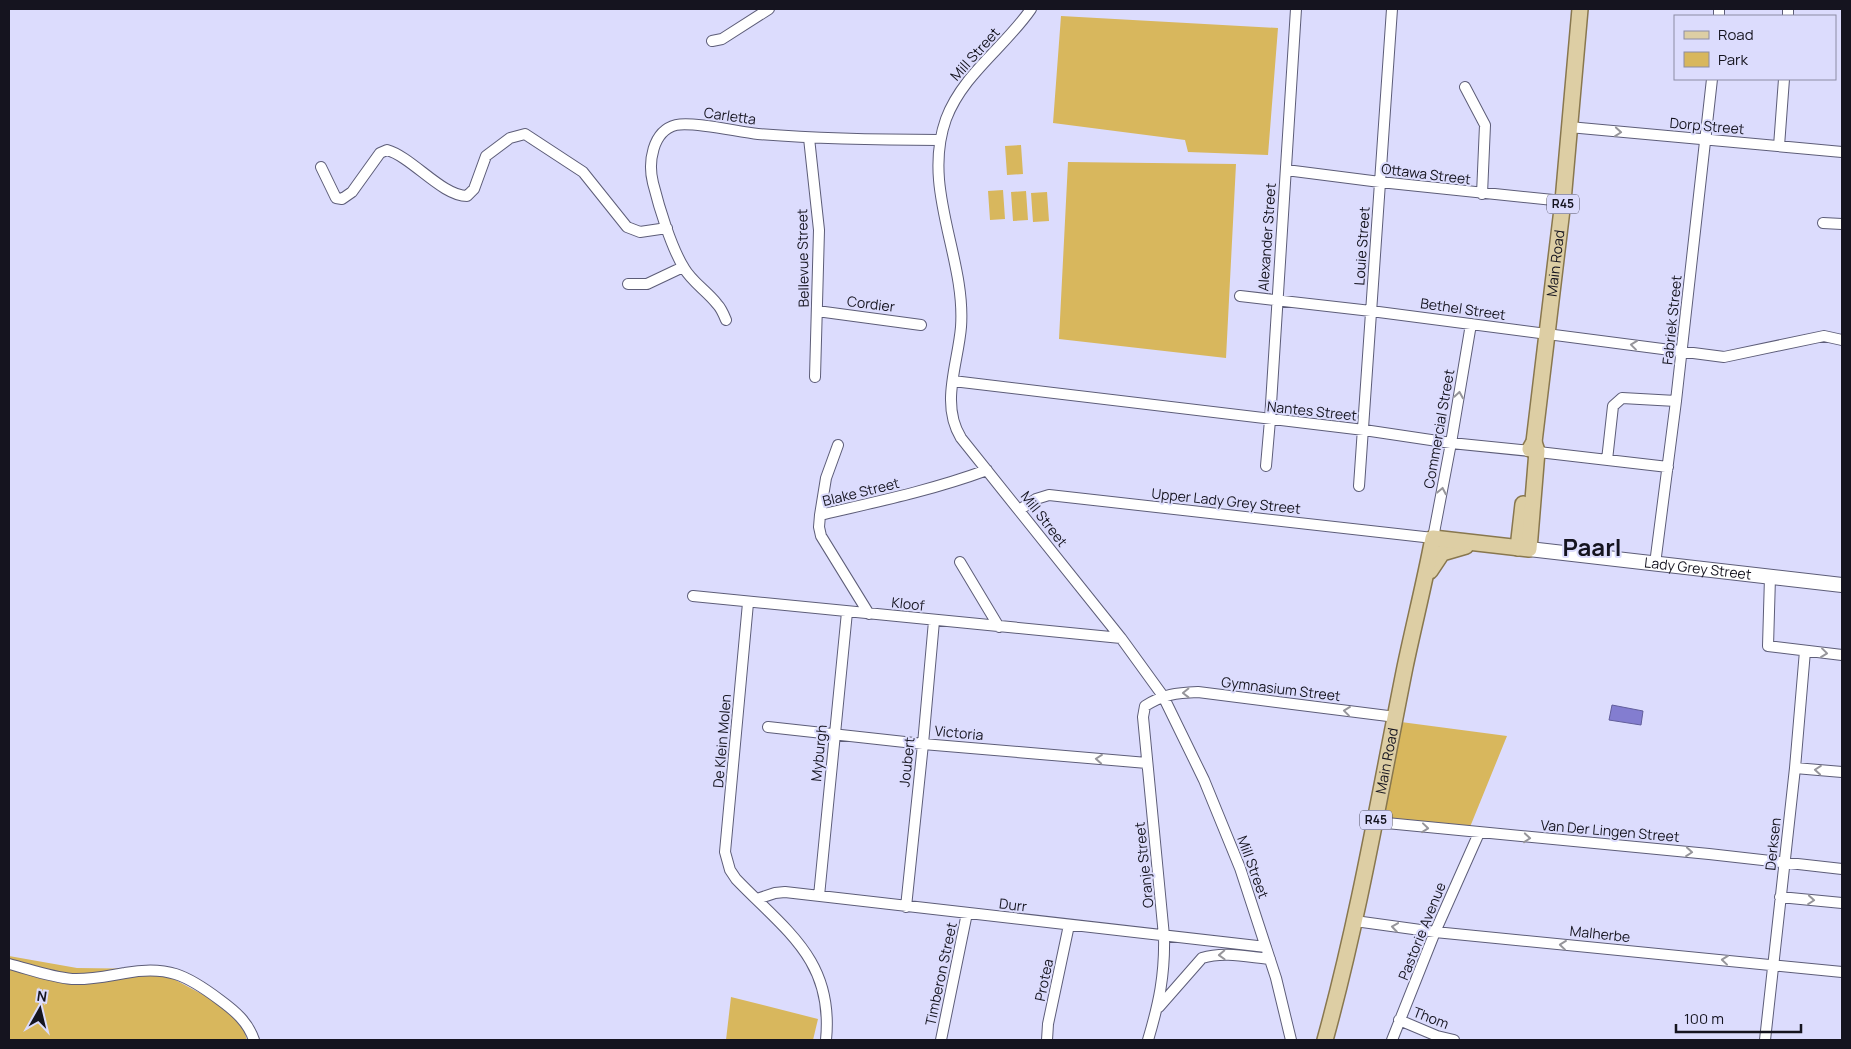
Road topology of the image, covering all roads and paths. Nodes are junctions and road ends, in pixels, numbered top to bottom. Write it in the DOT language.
graph roads {
  1 [pos="769,9"];
  2 [pos="1031,9"];
  3 [pos="1296,9"];
  4 [pos="1392,9"];
  5 [pos="1580,9"];
  6 [pos="712,40"];
  7 [pos="1712,80"];
  8 [pos="1784,80"];
  9 [pos="1465,87"];
  10 [pos="1569,127"];
  11 [pos="809,138"];
  12 [pos="939,140"];
  13 [pos="1706,140"];
  14 [pos="1779,146"];
  15 [pos="1842,152"];
  16 [pos="321,168"];
  17 [pos="1286,170"];
  18 [pos="1380,182"];
  19 [pos="1482,194"];
  20 [pos="1563,201"];
  21 [pos="1823,223"];
  22 [pos="1842,224"];
  23 [pos="667,228"];
  24 [pos="683,267"];
  25 [pos="628,284"];
  26 [pos="1240,296"];
  27 [pos="1277,300"];
  28 [pos="817,311"];
  29 [pos="1371,311"];
  30 [pos="726,320"];
  31 [pos="1471,324"];
  32 [pos="921,325"];
  33 [pos="1547,334"];
  34 [pos="1842,340"];
  35 [pos="1682,352"];
  36 [pos="815,377"];
  37 [pos="953,381"];
  38 [pos="1676,400"];
  39 [pos="1270,420"];
  40 [pos="1364,430"];
  41 [pos="1451,444"];
  42 [pos="838,445"];
  43 [pos="1534,448"];
  44 [pos="1607,460"];
  45 [pos="1266,466"];
  46 [pos="1668,467"];
  47 [pos="987,470"];
  48 [pos="1359,486"];
  49 [pos="1019,510"];
  50 [pos="820,515"];
  51 [pos="1433,538"];
  52 [pos="1480,543"];
  53 [pos="1524,548"];
  54 [pos="960,562"];
  55 [pos="1655,564"];
  56 [pos="1770,577"];
  57 [pos="1424,584"];
  58 [pos="1842,586"];
  59 [pos="693,596"];
  60 [pos="748,603"];
  61 [pos="847,612"];
  62 [pos="868,614"];
  63 [pos="934,621"];
  64 [pos="1000,627"];
  65 [pos="1121,638"];
  66 [pos="1805,651"];
  67 [pos="1842,655"];
  68 [pos="1163,696"];
  69 [pos="1396,717"];
  70 [pos="768,727"];
  71 [pos="835,733"];
  72 [pos="923,744"];
  73 [pos="1147,763"];
  74 [pos="1795,768"];
  75 [pos="1842,772"];
  76 [pos="1376,822"];
  77 [pos="1479,833"];
  78 [pos="1785,863"];
  79 [pos="1842,870"];
  80 [pos="819,896"];
  81 [pos="1780,897"];
  82 [pos="757,899"];
  83 [pos="1842,903"];
  84 [pos="906,907"];
  85 [pos="967,913"];
  86 [pos="1355,921"];
  87 [pos="1069,925"];
  88 [pos="1435,932"];
  89 [pos="1164,936"];
  90 [pos="1266,947"];
  91 [pos="1270,959"];
  92 [pos="9,964"];
  93 [pos="1774,965"];
  94 [pos="1842,972"];
  95 [pos="1157,1009"];
  96 [pos="1399,1020"];
  97 [pos="254,1040"];
  98 [pos="826,1040"];
  99 [pos="941,1040"];
  100 [pos="1047,1040"];
  101 [pos="1148,1040"];
  102 [pos="1291,1040"];
  103 [pos="1325,1040"];
  104 [pos="1392,1040"];
  105 [pos="1454,1040"];
  106 [pos="1764,1040"];
  1 -- 6 [label="street"];
  2 -- 12 [label="street, Mill Street"];
  3 -- 17 [label="street, Alexander Street"];
  4 -- 18 [label="street, Louie Street"];
  5 -- 10 [label="main road, Main Road / R45"];
  7 -- 13 [label="street, Fabriek Street"];
  8 -- 14 [label="street"];
  9 -- 19 [label="street"];
  10 -- 13 [label="street, Dorp Street, one-way"];
  10 -- 20 [label="main road, Main Road / R45"];
  11 -- 12 [label="street, Carletta"];
  11 -- 23 [label="street, Carletta"];
  11 -- 28 [label="street, Bellevue Street"];
  12 -- 37 [label="street, Mill Street"];
  13 -- 14 [label="street, Dorp Street"];
  13 -- 35 [label="street, Fabriek Street"];
  14 -- 15 [label="street, Dorp Street"];
  16 -- 23 [label="street"];
  17 -- 18 [label="street, Ottawa Street"];
  17 -- 27 [label="street, Alexander Street"];
  18 -- 19 [label="street, Ottawa Street"];
  18 -- 29 [label="street, Louie Street"];
  19 -- 20 [label="street, Ottawa Street"];
  20 -- 33 [label="main road, Main Road / R45"];
  21 -- 22 [label="street"];
  23 -- 24 [label="street, Carletta"];
  24 -- 25 [label="street"];
  24 -- 30 [label="street, Carletta"];
  26 -- 27 [label="street, Bethel Street"];
  27 -- 29 [label="street, Bethel Street"];
  27 -- 39 [label="street, Alexander Street"];
  28 -- 32 [label="street, Cordier"];
  28 -- 36 [label="street, Bellevue Street"];
  29 -- 31 [label="street, Bethel Street"];
  29 -- 40 [label="street, Louie Street"];
  31 -- 33 [label="street, Bethel Street"];
  41 -- 31 [label="street, Commercial Street, one-way"];
  35 -- 33 [label="street, Bethel Street, one-way"];
  33 -- 43 [label="main road, Main Road / R45"];
  34 -- 35 [label="street, Bethel Street"];
  35 -- 38 [label="street, Fabriek Street"];
  37 -- 39 [label="street, Nantes Street"];
  37 -- 47 [label="street, Mill Street"];
  38 -- 44 [label="street"];
  38 -- 46 [label="street, Fabriek Street"];
  39 -- 40 [label="street, Nantes Street"];
  39 -- 45 [label="street, Alexander Street"];
  40 -- 41 [label="street, Nantes Street"];
  40 -- 48 [label="street, Louie Street"];
  41 -- 43 [label="street, Nantes Street"];
  51 -- 41 [label="street, Commercial Street, one-way"];
  42 -- 50 [label="street"];
  43 -- 44 [label="street, Nantes Street"];
  43 -- 53 [label="main road, R45"];
  44 -- 46 [label="street, Nantes Street"];
  46 -- 55 [label="street, Fabriek Street"];
  47 -- 49 [label="street, Mill Street"];
  47 -- 50 [label="street, Blake Street"];
  49 -- 51 [label="street, Upper Lady Grey Street"];
  49 -- 65 [label="street, Mill Street"];
  50 -- 62 [label="street, Blake Street"];
  51 -- 52 [label="main road, Lady Grey Street"];
  51 -- 57 [label="main road, Main Road / R45"];
  52 -- 53 [label="main road, Lady Grey Street"];
  52 -- 57 [label="main road"];
  53 -- 55 [label="main road, Lady Grey Street"];
  54 -- 64 [label="street"];
  55 -- 56 [label="main road, Lady Grey Street"];
  56 -- 58 [label="main road, Lady Grey Street"];
  56 -- 66 [label="street"];
  57 -- 69 [label="main road, Main Road / R45"];
  59 -- 60 [label="street, Kloof"];
  60 -- 61 [label="street, Kloof"];
  60 -- 82 [label="street, De Klein Molen"];
  61 -- 62 [label="street, Kloof"];
  61 -- 71 [label="street, Myburgh"];
  62 -- 63 [label="street, Kloof"];
  63 -- 64 [label="street, Kloof"];
  63 -- 72 [label="street, Joubert"];
  64 -- 65 [label="street, Kloof"];
  65 -- 68 [label="street, Mill Street"];
  66 -- 67 [label="street, one-way"];
  66 -- 74 [label="street, Derksen"];
  69 -- 68 [label="street, Gymnasium Street, one-way"];
  68 -- 73 [label="street, Oranje Street"];
  68 -- 90 [label="street, Mill Street"];
  69 -- 76 [label="main road, Main Road / R45"];
  70 -- 71 [label="street, Victoria"];
  71 -- 72 [label="street, Victoria"];
  71 -- 80 [label="street, Myburgh"];
  73 -- 72 [label="street, Victoria, one-way"];
  72 -- 84 [label="street, Joubert"];
  73 -- 89 [label="street, Oranje Street"];
  75 -- 74 [label="street, one-way"];
  74 -- 78 [label="street, Derksen"];
  76 -- 77 [label="street, Van Der Lingen Street, one-way"];
  76 -- 86 [label="main road, Main Road / R45"];
  77 -- 78 [label="street, Van Der Lingen Street, one-way"];
  77 -- 88 [label="street, Pastorie Avenue"];
  78 -- 79 [label="street, Van Der Lingen Street"];
  78 -- 81 [label="street, Derksen"];
  80 -- 82 [label="street, Durr"];
  80 -- 84 [label="street, Durr"];
  81 -- 83 [label="street, one-way"];
  81 -- 93 [label="street, Derksen"];
  82 -- 98 [label="street"];
  84 -- 85 [label="street, Durr"];
  85 -- 87 [label="street, Durr"];
  85 -- 99 [label="street, Timberon Street"];
  88 -- 86 [label="street, Malherbe, one-way"];
  86 -- 103 [label="main road, Main Road / R45"];
  87 -- 89 [label="street, Durr"];
  87 -- 100 [label="street, Protea"];
  93 -- 88 [label="street, Malherbe, one-way"];
  88 -- 96 [label="street, Pastorie Avenue"];
  89 -- 90 [label="street, Durr"];
  89 -- 95 [label="street, Oranje Street"];
  90 -- 91 [label="street, Mill Street"];
  91 -- 95 [label="street, one-way"];
  91 -- 102 [label="street, Mill Street"];
  92 -- 97 [label="street"];
  93 -- 94 [label="street, Malherbe"];
  93 -- 106 [label="street, Derksen"];
  95 -- 101 [label="street, Oranje Street"];
  96 -- 104 [label="street, Pastorie Avenue"];
  96 -- 105 [label="street, Thom"];
}
